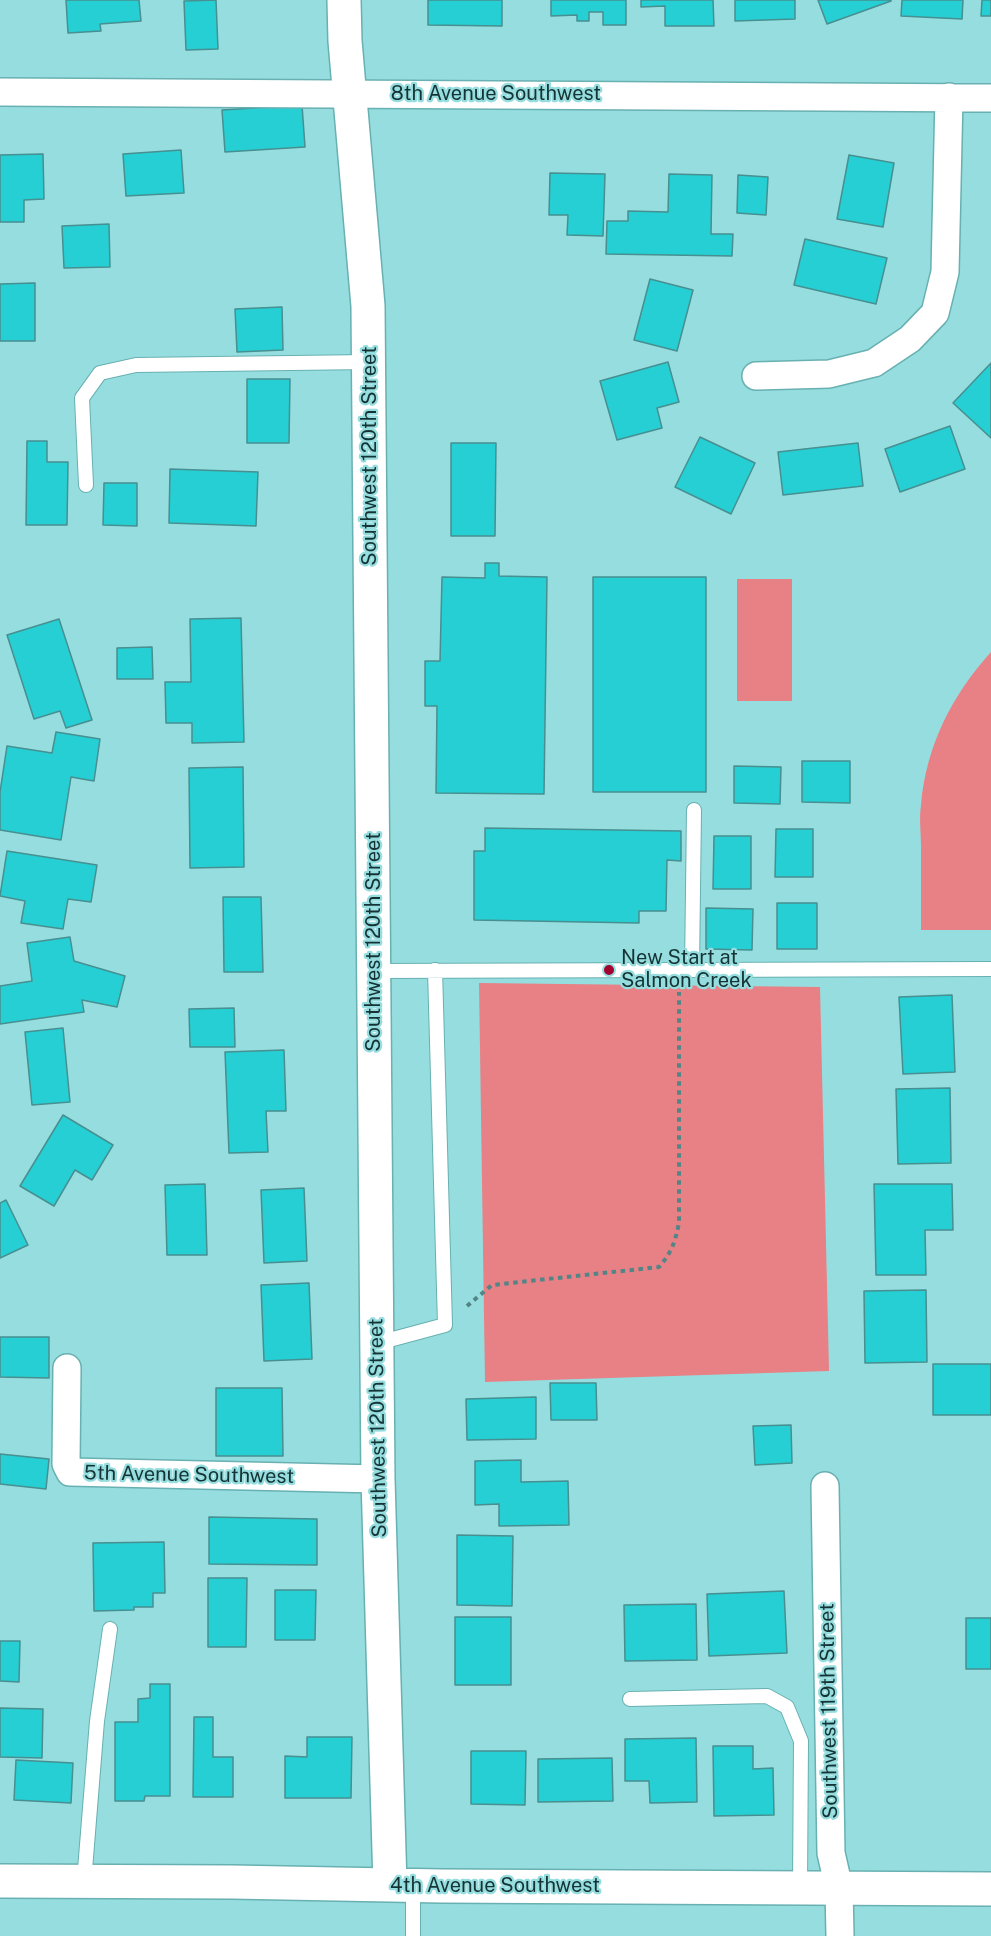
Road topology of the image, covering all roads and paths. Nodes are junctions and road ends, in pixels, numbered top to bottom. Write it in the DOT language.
graph roads {
  1 [pos="344,0"];
  2 [pos="0,92"];
  3 [pos="350,93"];
  4 [pos="949,97"];
  5 [pos="991,98"];
  6 [pos="369,362"];
  7 [pos="756,376"];
  8 [pos="86,485"];
  9 [pos="694,810"];
  10 [pos="991,969"];
  11 [pos="435,970"];
  12 [pos="686,970"];
  13 [pos="374,971"];
  14 [pos="445,1325"];
  15 [pos="377,1343"];
  16 [pos="67,1368"];
  17 [pos="378,1479"];
  18 [pos="825,1485"];
  19 [pos="110,1629"];
  20 [pos="630,1699"];
  21 [pos="0,1881"];
  22 [pos="84,1882"];
  23 [pos="401,1886"];
  24 [pos="800,1887"];
  25 [pos="839,1887"];
  26 [pos="991,1889"];
  27 [pos="413,1936"];
  28 [pos="840,1936"];
  1 -- 3 [label="street, Southwest 120th Street"];
  2 -- 3 [label="street, 8th Avenue Southwest"];
  3 -- 4 [label="street, 8th Avenue Southwest"];
  3 -- 6 [label="street, Southwest 120th Street"];
  4 -- 5 [label="street, 8th Avenue Southwest"];
  4 -- 7 [label="street"];
  6 -- 8 [label="lane"];
  6 -- 13 [label="street, Southwest 120th Street"];
  9 -- 12 [label="lane"];
  10 -- 12 [label="lane"];
  11 -- 12 [label="lane"];
  11 -- 13 [label="lane"];
  11 -- 14 [label="lane"];
  12 -- 14 [label="path"];
  13 -- 15 [label="street, Southwest 120th Street"];
  14 -- 15 [label="lane"];
  15 -- 17 [label="street, Southwest 120th Street"];
  16 -- 17 [label="street, 5th Avenue Southwest"];
  17 -- 23 [label="street, Southwest 120th Street"];
  18 -- 25 [label="street, Southwest 119th Street"];
  19 -- 22 [label="lane"];
  20 -- 24 [label="lane"];
  21 -- 22 [label="street, 4th Avenue Southwest"];
  22 -- 23 [label="street, 4th Avenue Southwest"];
  23 -- 24 [label="street, 4th Avenue Southwest"];
  23 -- 27 [label="lane, Southwest 120th Street"];
  24 -- 25 [label="street, 4th Avenue Southwest"];
  25 -- 26 [label="street, 4th Avenue Southwest"];
  25 -- 28 [label="street, Southwest 119th Street"];
}
